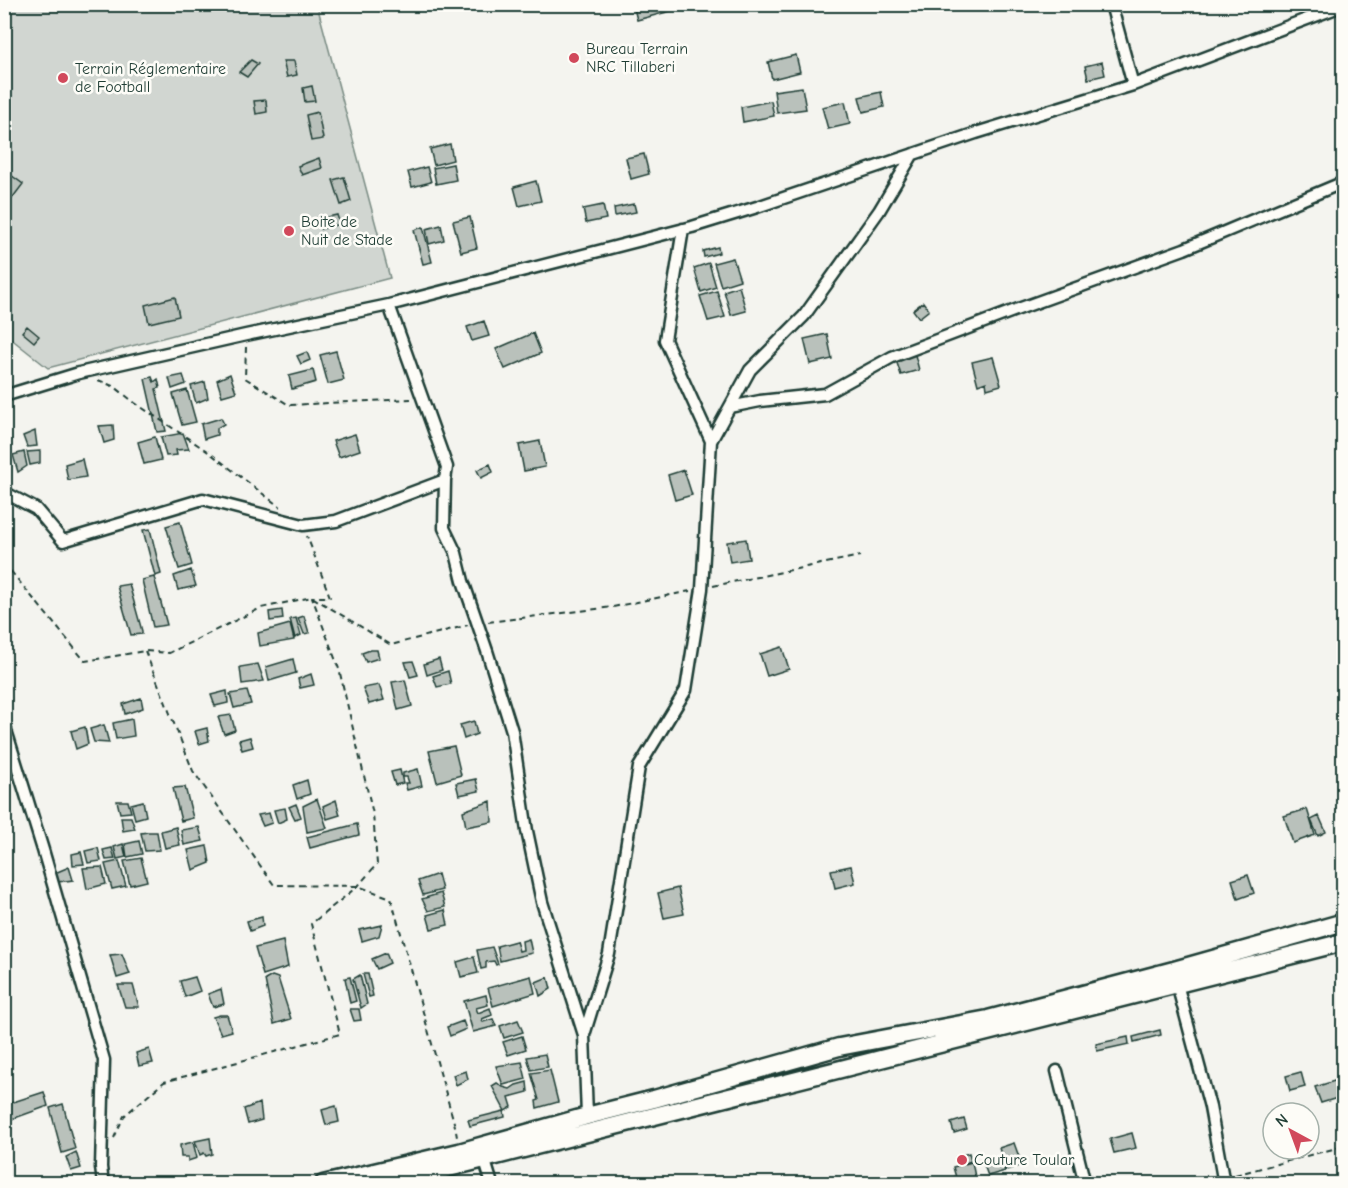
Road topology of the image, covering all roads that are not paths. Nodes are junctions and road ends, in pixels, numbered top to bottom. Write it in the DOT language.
graph roads {
  1 [pos="1111,4"];
  2 [pos="1344,5"];
  3 [pos="1133,85"];
  4 [pos="913,154"];
  5 [pos="1344,182"];
  6 [pos="684,229"];
  7 [pos="389,305"];
  8 [pos="4,396"];
  9 [pos="730,407"];
  10 [pos="711,441"];
  11 [pos="445,480"];
  12 [pos="4,492"];
  13 [pos="4,724"];
  14 [pos="1344,922"];
  15 [pos="1344,942"];
  16 [pos="1177,984"];
  17 [pos="584,1035"];
  18 [pos="1057,1071"];
  19 [pos="587,1116"];
  20 [pos="484,1158"];
  21 [pos="1224,1181"];
  22 [pos="103,1184"];
  23 [pos="323,1184"];
  24 [pos="385,1184"];
  25 [pos="492,1184"];
  26 [pos="1085,1184"];
  1 -- 3 [label="street"];
  2 -- 3 [label="street"];
  3 -- 4 [label="street"];
  4 -- 6 [label="street"];
  4 -- 9 [label="street"];
  5 -- 9 [label="street"];
  6 -- 7 [label="street"];
  6 -- 10 [label="street"];
  7 -- 8 [label="street"];
  7 -- 11 [label="street"];
  9 -- 10 [label="street"];
  10 -- 17 [label="street"];
  11 -- 12 [label="street"];
  11 -- 17 [label="street"];
  13 -- 22 [label="street"];
  14 -- 19 [label="main road"];
  15 -- 16 [label="main road"];
  16 -- 20 [label="main road"];
  16 -- 21 [label="street"];
  17 -- 19 [label="street"];
  18 -- 26 [label="street"];
  19 -- 23 [label="main road"];
  20 -- 24 [label="main road"];
  20 -- 25 [label="street"];
}
